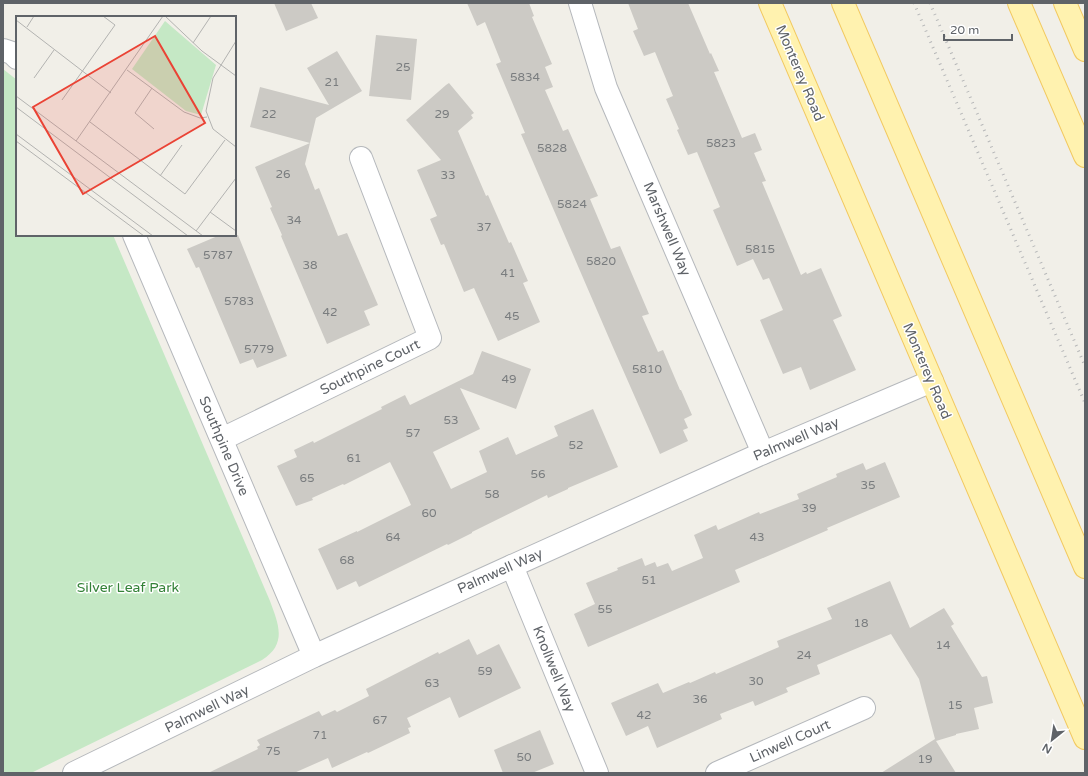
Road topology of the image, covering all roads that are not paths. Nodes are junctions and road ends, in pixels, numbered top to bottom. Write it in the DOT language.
graph roads {
  1 [pos="580,3"];
  2 [pos="770,3"];
  3 [pos="843,3"];
  4 [pos="1019,3"];
  5 [pos="1065,3"];
  6 [pos="3,50"];
  7 [pos="1085,50"];
  8 [pos="16,57"];
  9 [pos="1084,153"];
  10 [pos="361,158"];
  11 [pos="134,236"];
  12 [pos="932,381"];
  13 [pos="222,439"];
  14 [pos="763,453"];
  15 [pos="512,566"];
  16 [pos="1085,567"];
  17 [pos="314,656"];
  18 [pos="864,708"];
  19 [pos="1085,738"];
  20 [pos="74,773"];
  21 [pos="597,773"];
  22 [pos="716,773"];
  1 -- 14 [label="street, Marshwell Way"];
  2 -- 12 [label="main road, Monterey Road"];
  3 -- 16 [label="main road"];
  4 -- 9 [label="main road"];
  5 -- 7 [label="main road"];
  6 -- 8 [label="street"];
  10 -- 13 [label="street, Southpine Court"];
  11 -- 13 [label="street, Southpine Drive"];
  12 -- 14 [label="street, Palmwell Way"];
  12 -- 19 [label="main road, Monterey Road"];
  13 -- 17 [label="street, Southpine Drive"];
  14 -- 15 [label="street, Palmwell Way"];
  15 -- 17 [label="street, Palmwell Way"];
  15 -- 21 [label="street, Knollwell Way"];
  17 -- 20 [label="street, Palmwell Way"];
  18 -- 22 [label="street, Linwell Court"];
}
